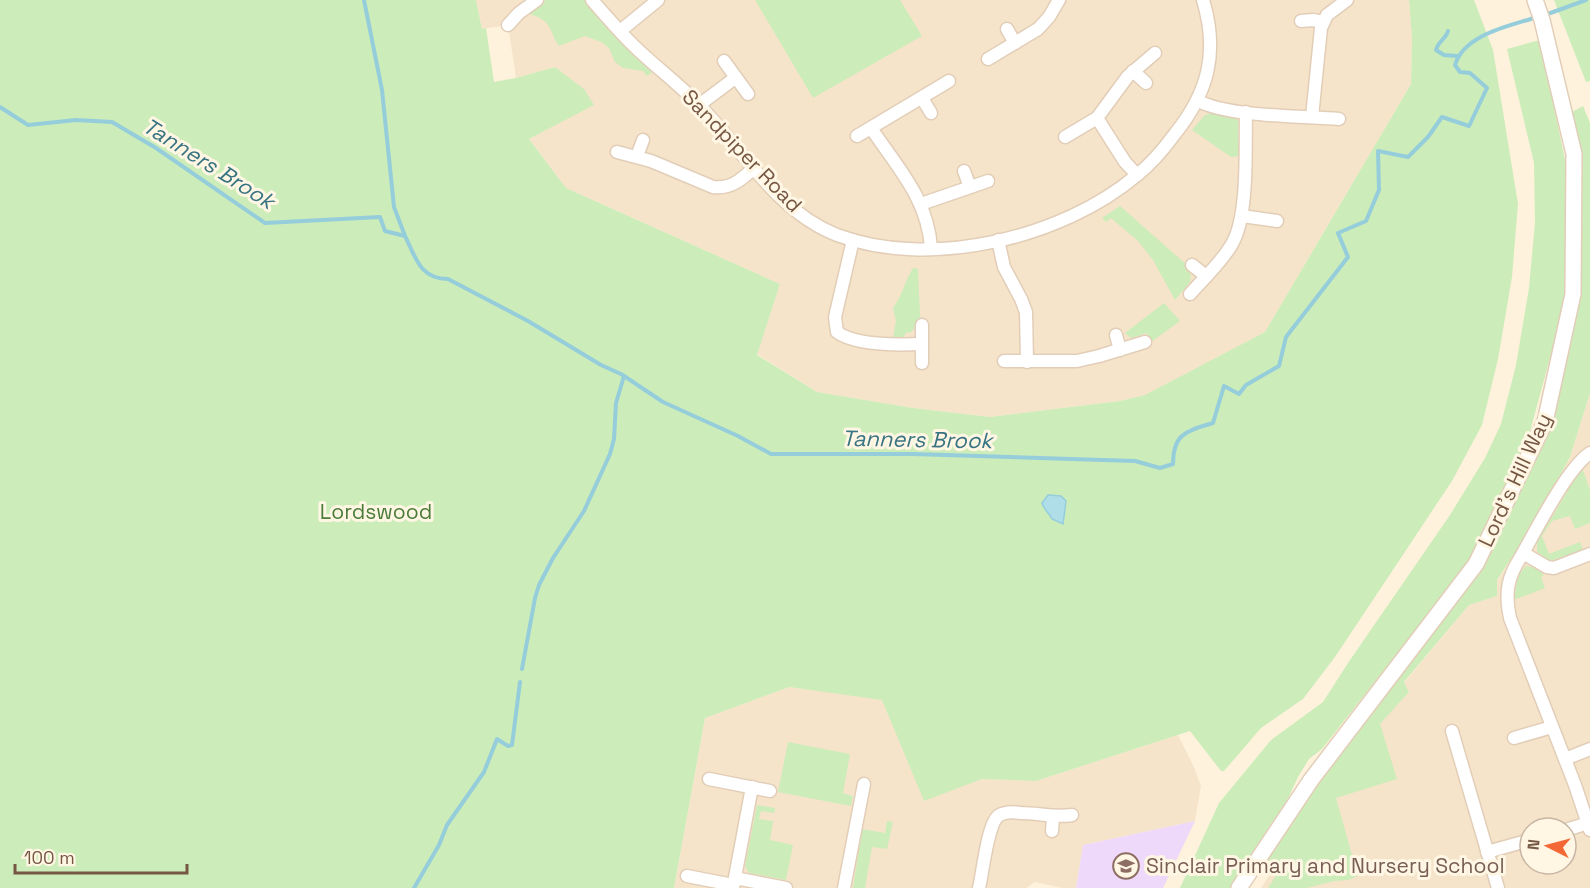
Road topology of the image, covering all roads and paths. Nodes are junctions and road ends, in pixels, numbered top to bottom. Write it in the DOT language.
graph roads {
  1 [pos="537,0"];
  2 [pos="592,0"];
  3 [pos="658,0"];
  4 [pos="1203,0"];
  5 [pos="1347,0"];
  6 [pos="1054,2"];
  7 [pos="1536,3"];
  8 [pos="1301,21"];
  9 [pos="1323,22"];
  10 [pos="508,25"];
  11 [pos="1007,29"];
  12 [pos="620,31"];
  13 [pos="1015,43"];
  14 [pos="1155,53"];
  15 [pos="988,59"];
  16 [pos="724,61"];
  17 [pos="1133,71"];
  18 [pos="735,78"];
  19 [pos="949,81"];
  20 [pos="1146,83"];
  21 [pos="748,94"];
  22 [pos="922,98"];
  23 [pos="1198,101"];
  24 [pos="699,105"];
  25 [pos="931,112"];
  26 [pos="1246,112"];
  27 [pos="1097,117"];
  28 [pos="1312,117"];
  29 [pos="1339,119"];
  30 [pos="872,128"];
  31 [pos="857,136"];
  32 [pos="1065,137"];
  33 [pos="642,140"];
  34 [pos="617,152"];
  35 [pos="637,156"];
  36 [pos="754,168"];
  37 [pos="964,171"];
  38 [pos="1137,176"];
  39 [pos="988,181"];
  40 [pos="970,187"];
  41 [pos="921,204"];
  42 [pos="1242,216"];
  43 [pos="1277,221"];
  44 [pos="853,240"];
  45 [pos="998,240"];
  46 [pos="931,248"];
  47 [pos="1192,265"];
  48 [pos="1206,276"];
  49 [pos="1190,294"];
  50 [pos="922,325"];
  51 [pos="1116,335"];
  52 [pos="1145,342"];
  53 [pos="922,344"];
  54 [pos="1120,350"];
  55 [pos="1004,361"];
  56 [pos="1028,362"];
  57 [pos="922,363"];
  58 [pos="1590,453"];
  59 [pos="1523,553"];
  60 [pos="1590,554"];
  61 [pos="1552,727"];
  62 [pos="1452,731"];
  63 [pos="1514,738"];
  64 [pos="1590,749"];
  65 [pos="1565,759"];
  66 [pos="709,779"];
  67 [pos="864,784"];
  68 [pos="752,787"];
  69 [pos="770,791"];
  70 [pos="1072,814"];
  71 [pos="1053,817"];
  72 [pos="1589,827"];
  73 [pos="1052,831"];
  74 [pos="1518,843"];
  75 [pos="1487,852"];
  76 [pos="687,876"];
  77 [pos="734,884"];
  78 [pos="786,888"];
  79 [pos="844,888"];
  80 [pos="980,888"];
  81 [pos="1239,888"];
  82 [pos="1497,888"];
  1 -- 10 [label="street"];
  2 -- 12 [label="street, Sandpiper Road"];
  3 -- 12 [label="street"];
  4 -- 23 [label="street, Sandpiper Road"];
  5 -- 9 [label="street"];
  6 -- 13 [label="street"];
  7 -- 81 [label="street, Lord's Hill Way"];
  8 -- 9 [label="street"];
  9 -- 28 [label="street"];
  11 -- 13 [label="street"];
  12 -- 24 [label="street, Sandpiper Road"];
  13 -- 15 [label="street"];
  14 -- 17 [label="street"];
  16 -- 18 [label="street"];
  17 -- 20 [label="street"];
  17 -- 27 [label="street"];
  18 -- 21 [label="street"];
  18 -- 24 [label="street"];
  19 -- 22 [label="street"];
  22 -- 25 [label="street"];
  22 -- 30 [label="street"];
  23 -- 26 [label="street"];
  23 -- 38 [label="street, Sandpiper Road"];
  24 -- 36 [label="street, Sandpiper Road"];
  26 -- 28 [label="street"];
  26 -- 42 [label="street"];
  27 -- 32 [label="street"];
  27 -- 38 [label="street"];
  28 -- 29 [label="street"];
  30 -- 31 [label="street"];
  30 -- 41 [label="street"];
  33 -- 35 [label="street"];
  34 -- 35 [label="street"];
  35 -- 36 [label="street"];
  36 -- 44 [label="street, Sandpiper Road"];
  37 -- 40 [label="street"];
  38 -- 45 [label="street, Sandpiper Road"];
  39 -- 40 [label="street"];
  40 -- 41 [label="street"];
  41 -- 46 [label="street"];
  42 -- 43 [label="street"];
  42 -- 48 [label="street"];
  44 -- 46 [label="street, Sandpiper Road"];
  44 -- 53 [label="street"];
  45 -- 46 [label="street, Sandpiper Road"];
  45 -- 56 [label="street"];
  47 -- 48 [label="street"];
  48 -- 49 [label="street"];
  50 -- 53 [label="street"];
  51 -- 54 [label="street"];
  52 -- 54 [label="street"];
  53 -- 57 [label="street"];
  54 -- 56 [label="street"];
  55 -- 56 [label="street"];
  58 -- 59 [label="street"];
  59 -- 60 [label="street"];
  59 -- 61 [label="street"];
  61 -- 63 [label="street"];
  61 -- 65 [label="street"];
  62 -- 75 [label="street"];
  64 -- 65 [label="street"];
  65 -- 72 [label="street"];
  66 -- 68 [label="street"];
  67 -- 79 [label="street"];
  68 -- 69 [label="street"];
  68 -- 77 [label="street"];
  70 -- 71 [label="street"];
  71 -- 73 [label="street"];
  71 -- 80 [label="street"];
  74 -- 75 [label="street"];
  75 -- 82 [label="street"];
  76 -- 77 [label="street"];
  77 -- 78 [label="street"];
}
